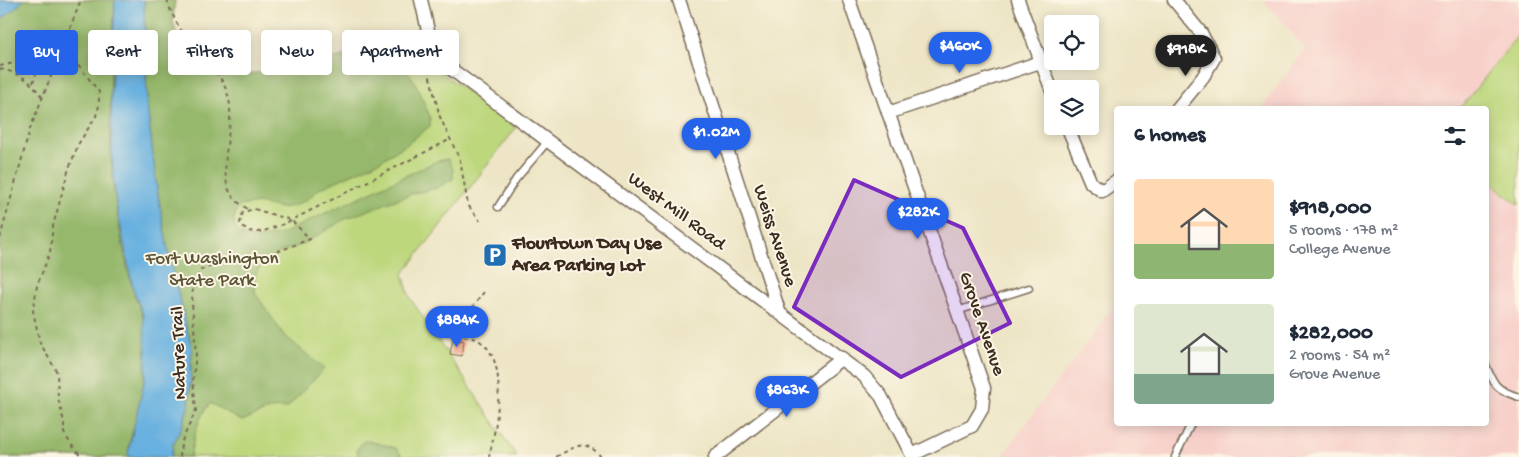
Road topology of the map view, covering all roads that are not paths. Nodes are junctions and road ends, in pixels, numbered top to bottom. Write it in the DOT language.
graph roads {
  1 [pos="421,0"];
  2 [pos="679,0"];
  3 [pos="849,0"];
  4 [pos="1018,0"];
  5 [pos="1174,0"];
  6 [pos="1040,62"];
  7 [pos="1047,80"];
  8 [pos="1179,106"];
  9 [pos="888,113"];
  10 [pos="1071,135"];
  11 [pos="548,140"];
  12 [pos="1114,182"];
  13 [pos="498,207"];
  14 [pos="1029,288"];
  15 [pos="957,311"];
  16 [pos="779,312"];
  17 [pos="842,358"];
  18 [pos="1489,372"];
  19 [pos="1519,397"];
  20 [pos="1190,426"];
  21 [pos="912,456"];
  22 [pos="715,457"];
  23 [pos="1175,457"];
  1 -- 11 [label="street, West Mill Road"];
  2 -- 16 [label="street, Weiss Avenue"];
  3 -- 9 [label="street, Grove Avenue"];
  4 -- 6 [label="street"];
  5 -- 8 [label="street"];
  6 -- 7 [label="street"];
  6 -- 9 [label="street"];
  9 -- 15 [label="street, Grove Avenue"];
  10 -- 12 [label="street"];
  11 -- 13 [label="lane"];
  11 -- 16 [label="street, West Mill Road"];
  14 -- 15 [label="lane"];
  15 -- 21 [label="street, Grove Avenue"];
  16 -- 17 [label="street, West Mill Road"];
  17 -- 21 [label="street, West Mill Road"];
  17 -- 22 [label="street"];
  18 -- 19 [label="lane"];
  20 -- 23 [label="lane"];
}
